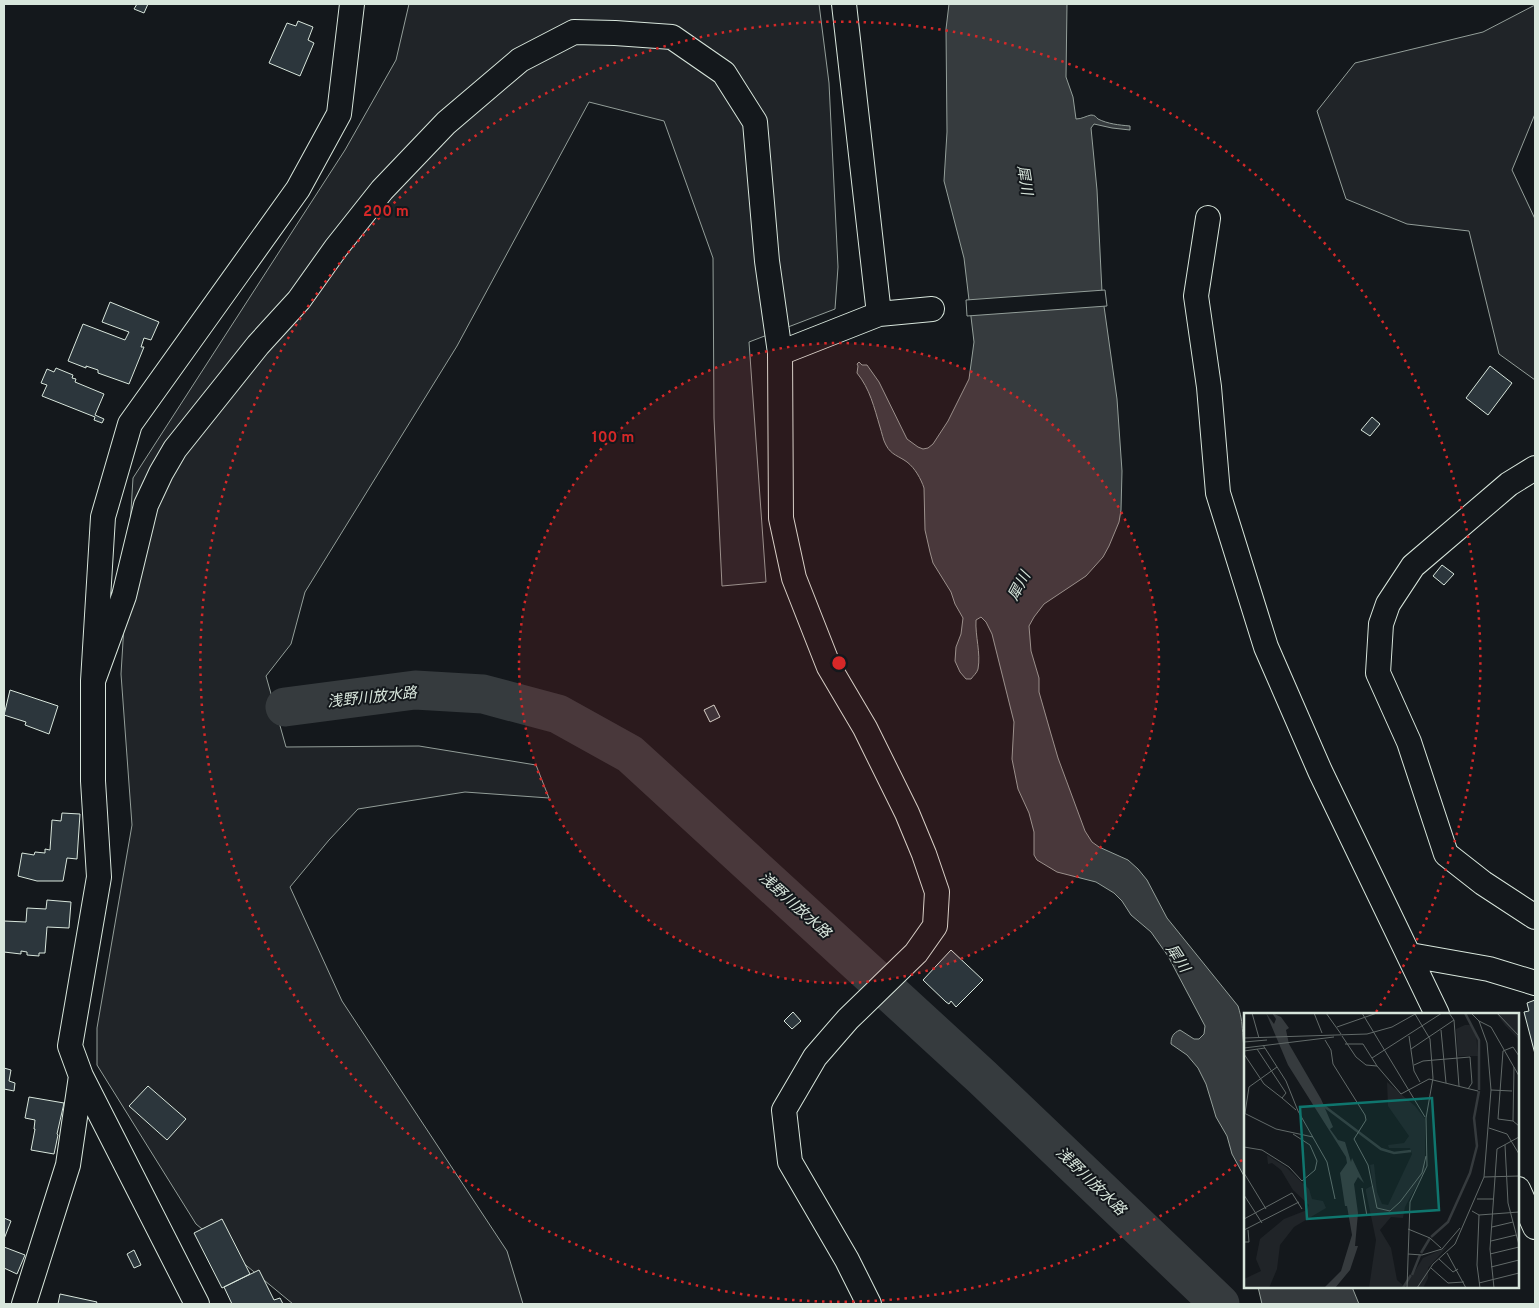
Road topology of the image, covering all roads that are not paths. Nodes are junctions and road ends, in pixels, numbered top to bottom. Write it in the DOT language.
graph roads {
  1 [pos="352,4"];
  2 [pos="844,4"];
  3 [pos="1208,218"];
  4 [pos="932,309"];
  5 [pos="878,314"];
  6 [pos="780,353"];
  7 [pos="1535,468"];
  8 [pos="93,680"];
  9 [pos="1535,917"];
  10 [pos="1410,955"];
  11 [pos="1535,983"];
  12 [pos="1437,1013"];
  13 [pos="80,1076"];
  14 [pos="1519,1191"];
  15 [pos="1535,1227"];
  16 [pos="24,1304"];
  17 [pos="197,1304"];
  18 [pos="869,1304"];
  1 -- 8 [label="street"];
  2 -- 5 [label="street"];
  3 -- 10 [label="street"];
  4 -- 5 [label="street"];
  5 -- 6 [label="street"];
  6 -- 8 [label="street"];
  6 -- 18 [label="street"];
  7 -- 9 [label="street"];
  8 -- 13 [label="street"];
  10 -- 11 [label="street"];
  10 -- 12 [label="street"];
  13 -- 16 [label="street"];
  13 -- 17 [label="street"];
  14 -- 15 [label="street"];
}
